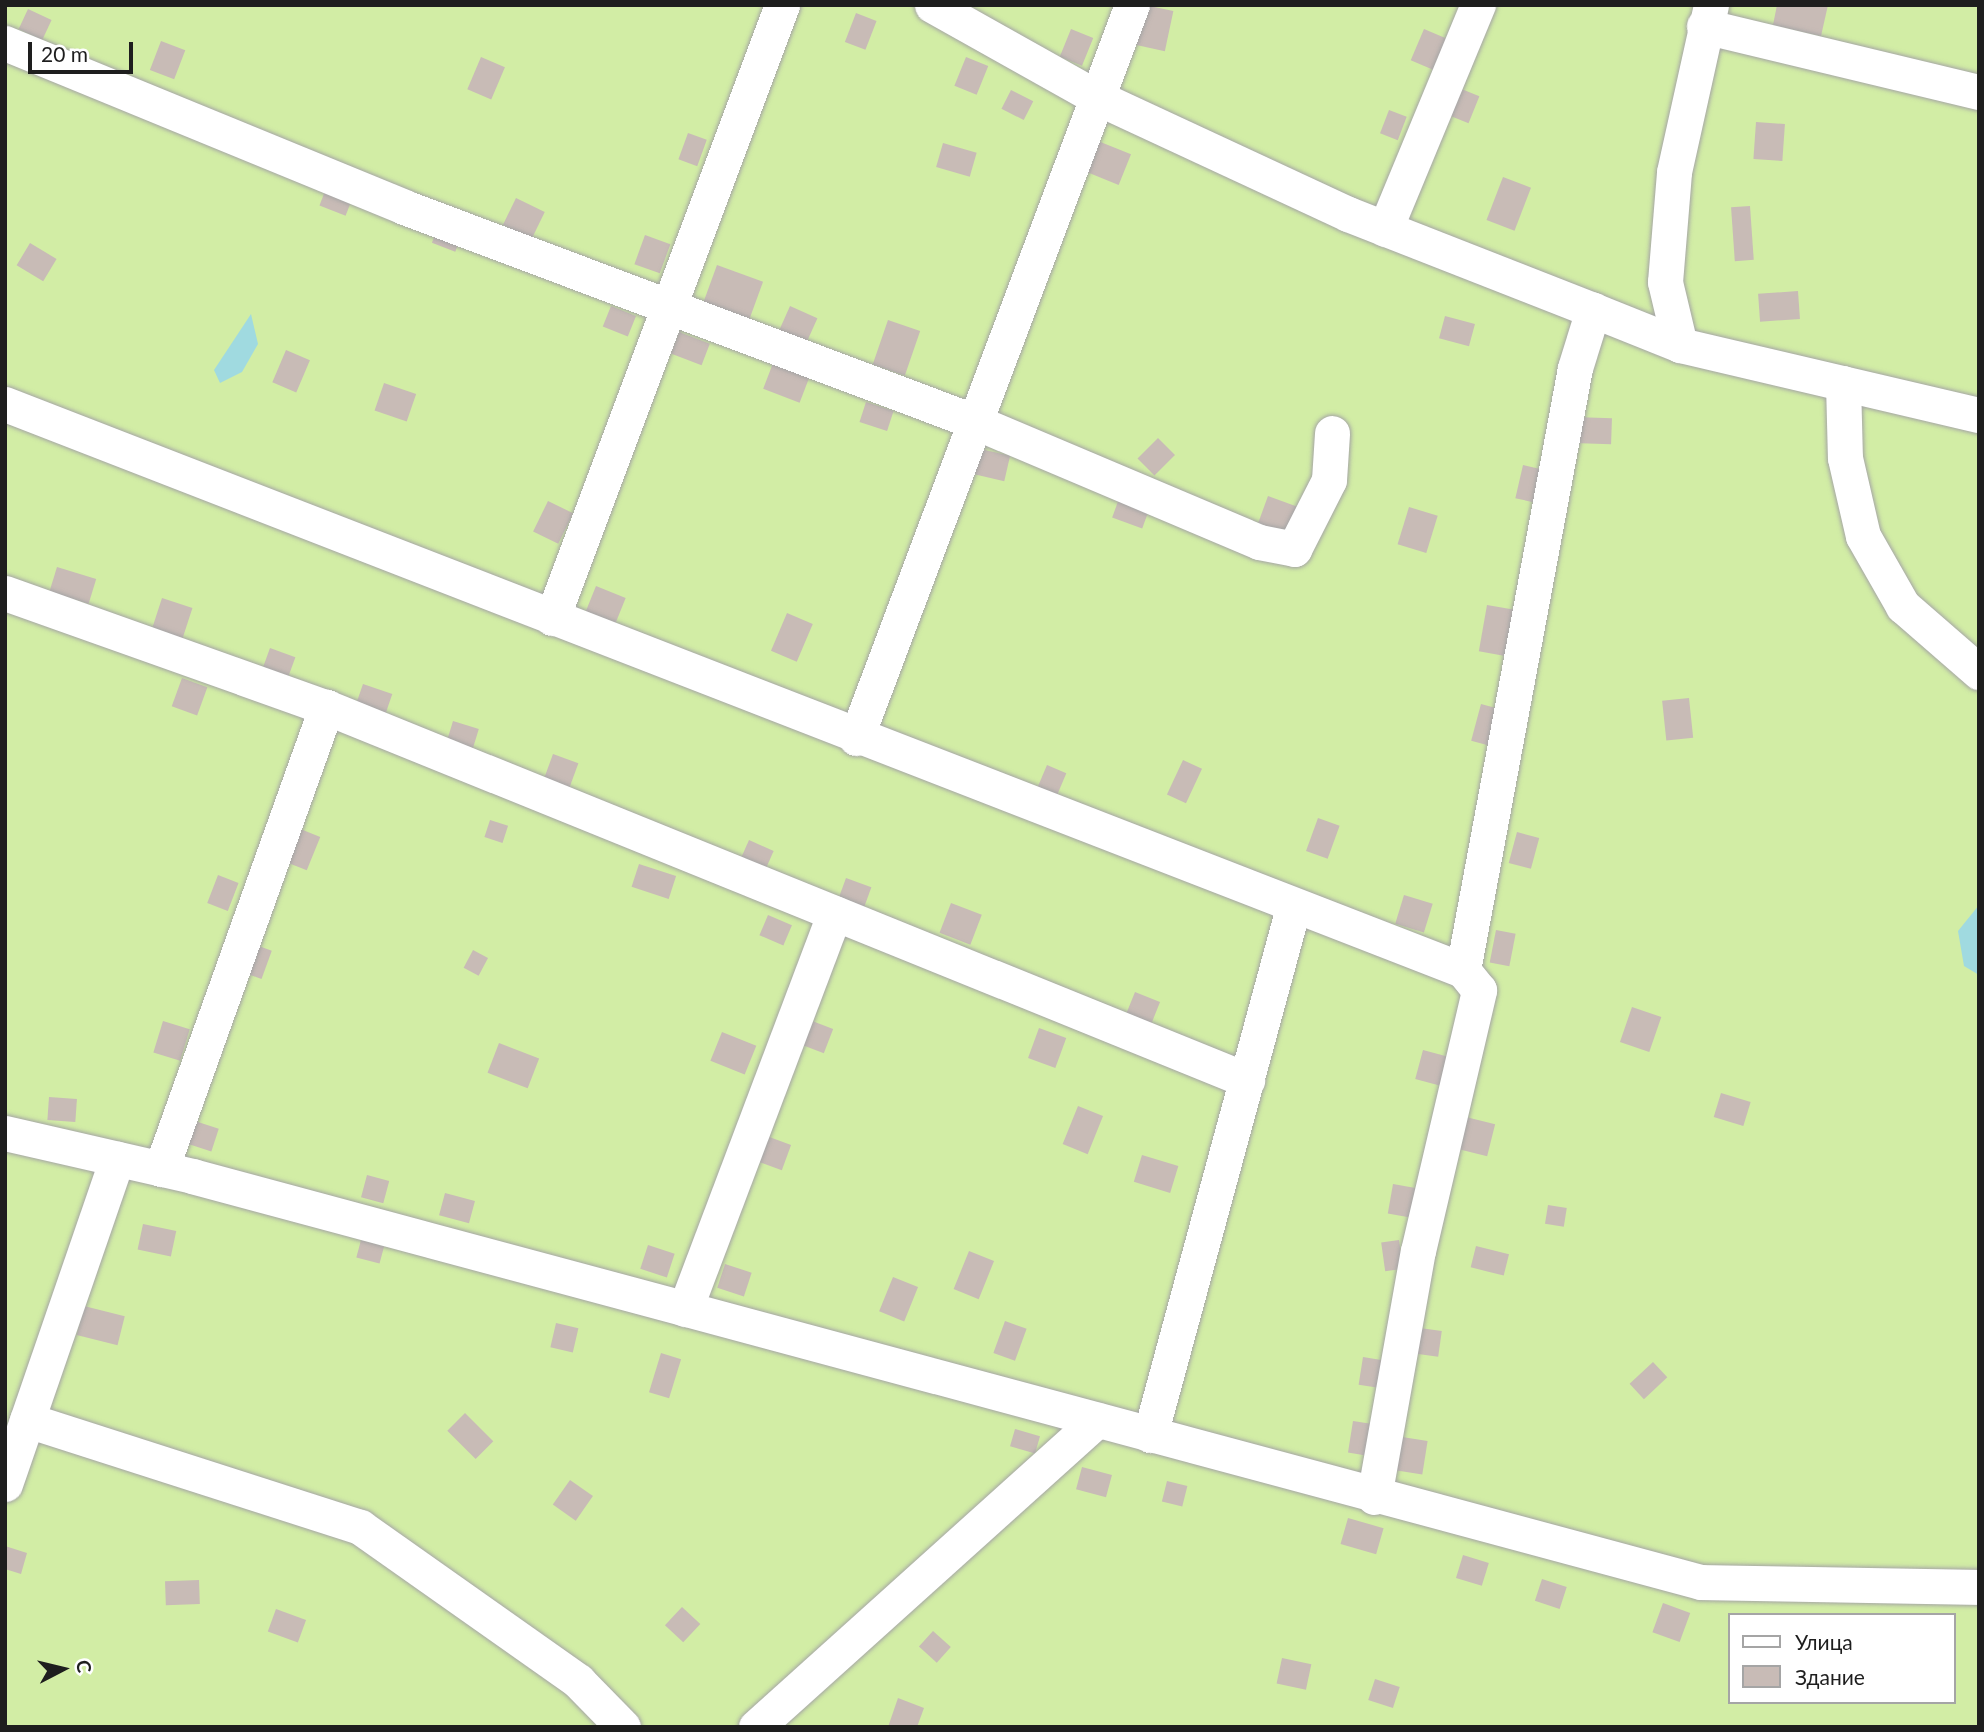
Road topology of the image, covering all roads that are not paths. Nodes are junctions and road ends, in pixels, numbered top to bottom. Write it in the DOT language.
graph roads {
  1 [pos="782,5"];
  2 [pos="932,5"];
  3 [pos="1132,5"];
  4 [pos="1478,5"];
  5 [pos="1708,16"];
  6 [pos="5,43"];
  7 [pos="1979,92"];
  8 [pos="1094,96"];
  9 [pos="1385,229"];
  10 [pos="668,306"];
  11 [pos="1592,310"];
  12 [pos="1680,345"];
  13 [pos="1843,383"];
  14 [pos="5,404"];
  15 [pos="1979,415"];
  16 [pos="973,421"];
  17 [pos="1332,433"];
  18 [pos="5,593"];
  19 [pos="552,618"];
  20 [pos="1979,672"];
  21 [pos="326,707"];
  22 [pos="856,738"];
  23 [pos="1293,908"];
  24 [pos="835,913"];
  25 [pos="1463,970"];
  26 [pos="1247,1080"];
  27 [pos="5,1133"];
  28 [pos="117,1159"];
  29 [pos="161,1169"];
  30 [pos="685,1309"];
  31 [pos="27,1420"];
  32 [pos="1097,1420"];
  33 [pos="1150,1435"];
  34 [pos="5,1484"];
  35 [pos="1374,1497"];
  36 [pos="1979,1587"];
  37 [pos="624,1727"];
  38 [pos="756,1727"];
  1 -- 10 [label="street"];
  2 -- 8 [label="street"];
  3 -- 8 [label="street"];
  4 -- 9 [label="street"];
  5 -- 7 [label="street"];
  5 -- 12 [label="street"];
  6 -- 10 [label="street"];
  8 -- 9 [label="street"];
  8 -- 16 [label="street"];
  9 -- 11 [label="street"];
  10 -- 16 [label="street"];
  10 -- 19 [label="street"];
  11 -- 12 [label="street"];
  11 -- 25 [label="street"];
  12 -- 13 [label="street"];
  13 -- 15 [label="street"];
  13 -- 20 [label="street"];
  14 -- 19 [label="street"];
  16 -- 17 [label="street"];
  16 -- 22 [label="street"];
  18 -- 21 [label="street"];
  19 -- 22 [label="street"];
  21 -- 24 [label="street"];
  21 -- 29 [label="street"];
  22 -- 23 [label="street"];
  23 -- 25 [label="street"];
  23 -- 26 [label="street"];
  24 -- 26 [label="street"];
  24 -- 30 [label="street"];
  25 -- 35 [label="street"];
  26 -- 33 [label="street"];
  27 -- 28 [label="street"];
  28 -- 29 [label="street"];
  28 -- 31 [label="street"];
  29 -- 30 [label="street"];
  30 -- 32 [label="street"];
  31 -- 34 [label="street"];
  31 -- 37 [label="street"];
  32 -- 33 [label="street"];
  32 -- 38 [label="street"];
  33 -- 35 [label="street"];
  35 -- 36 [label="street"];
}
